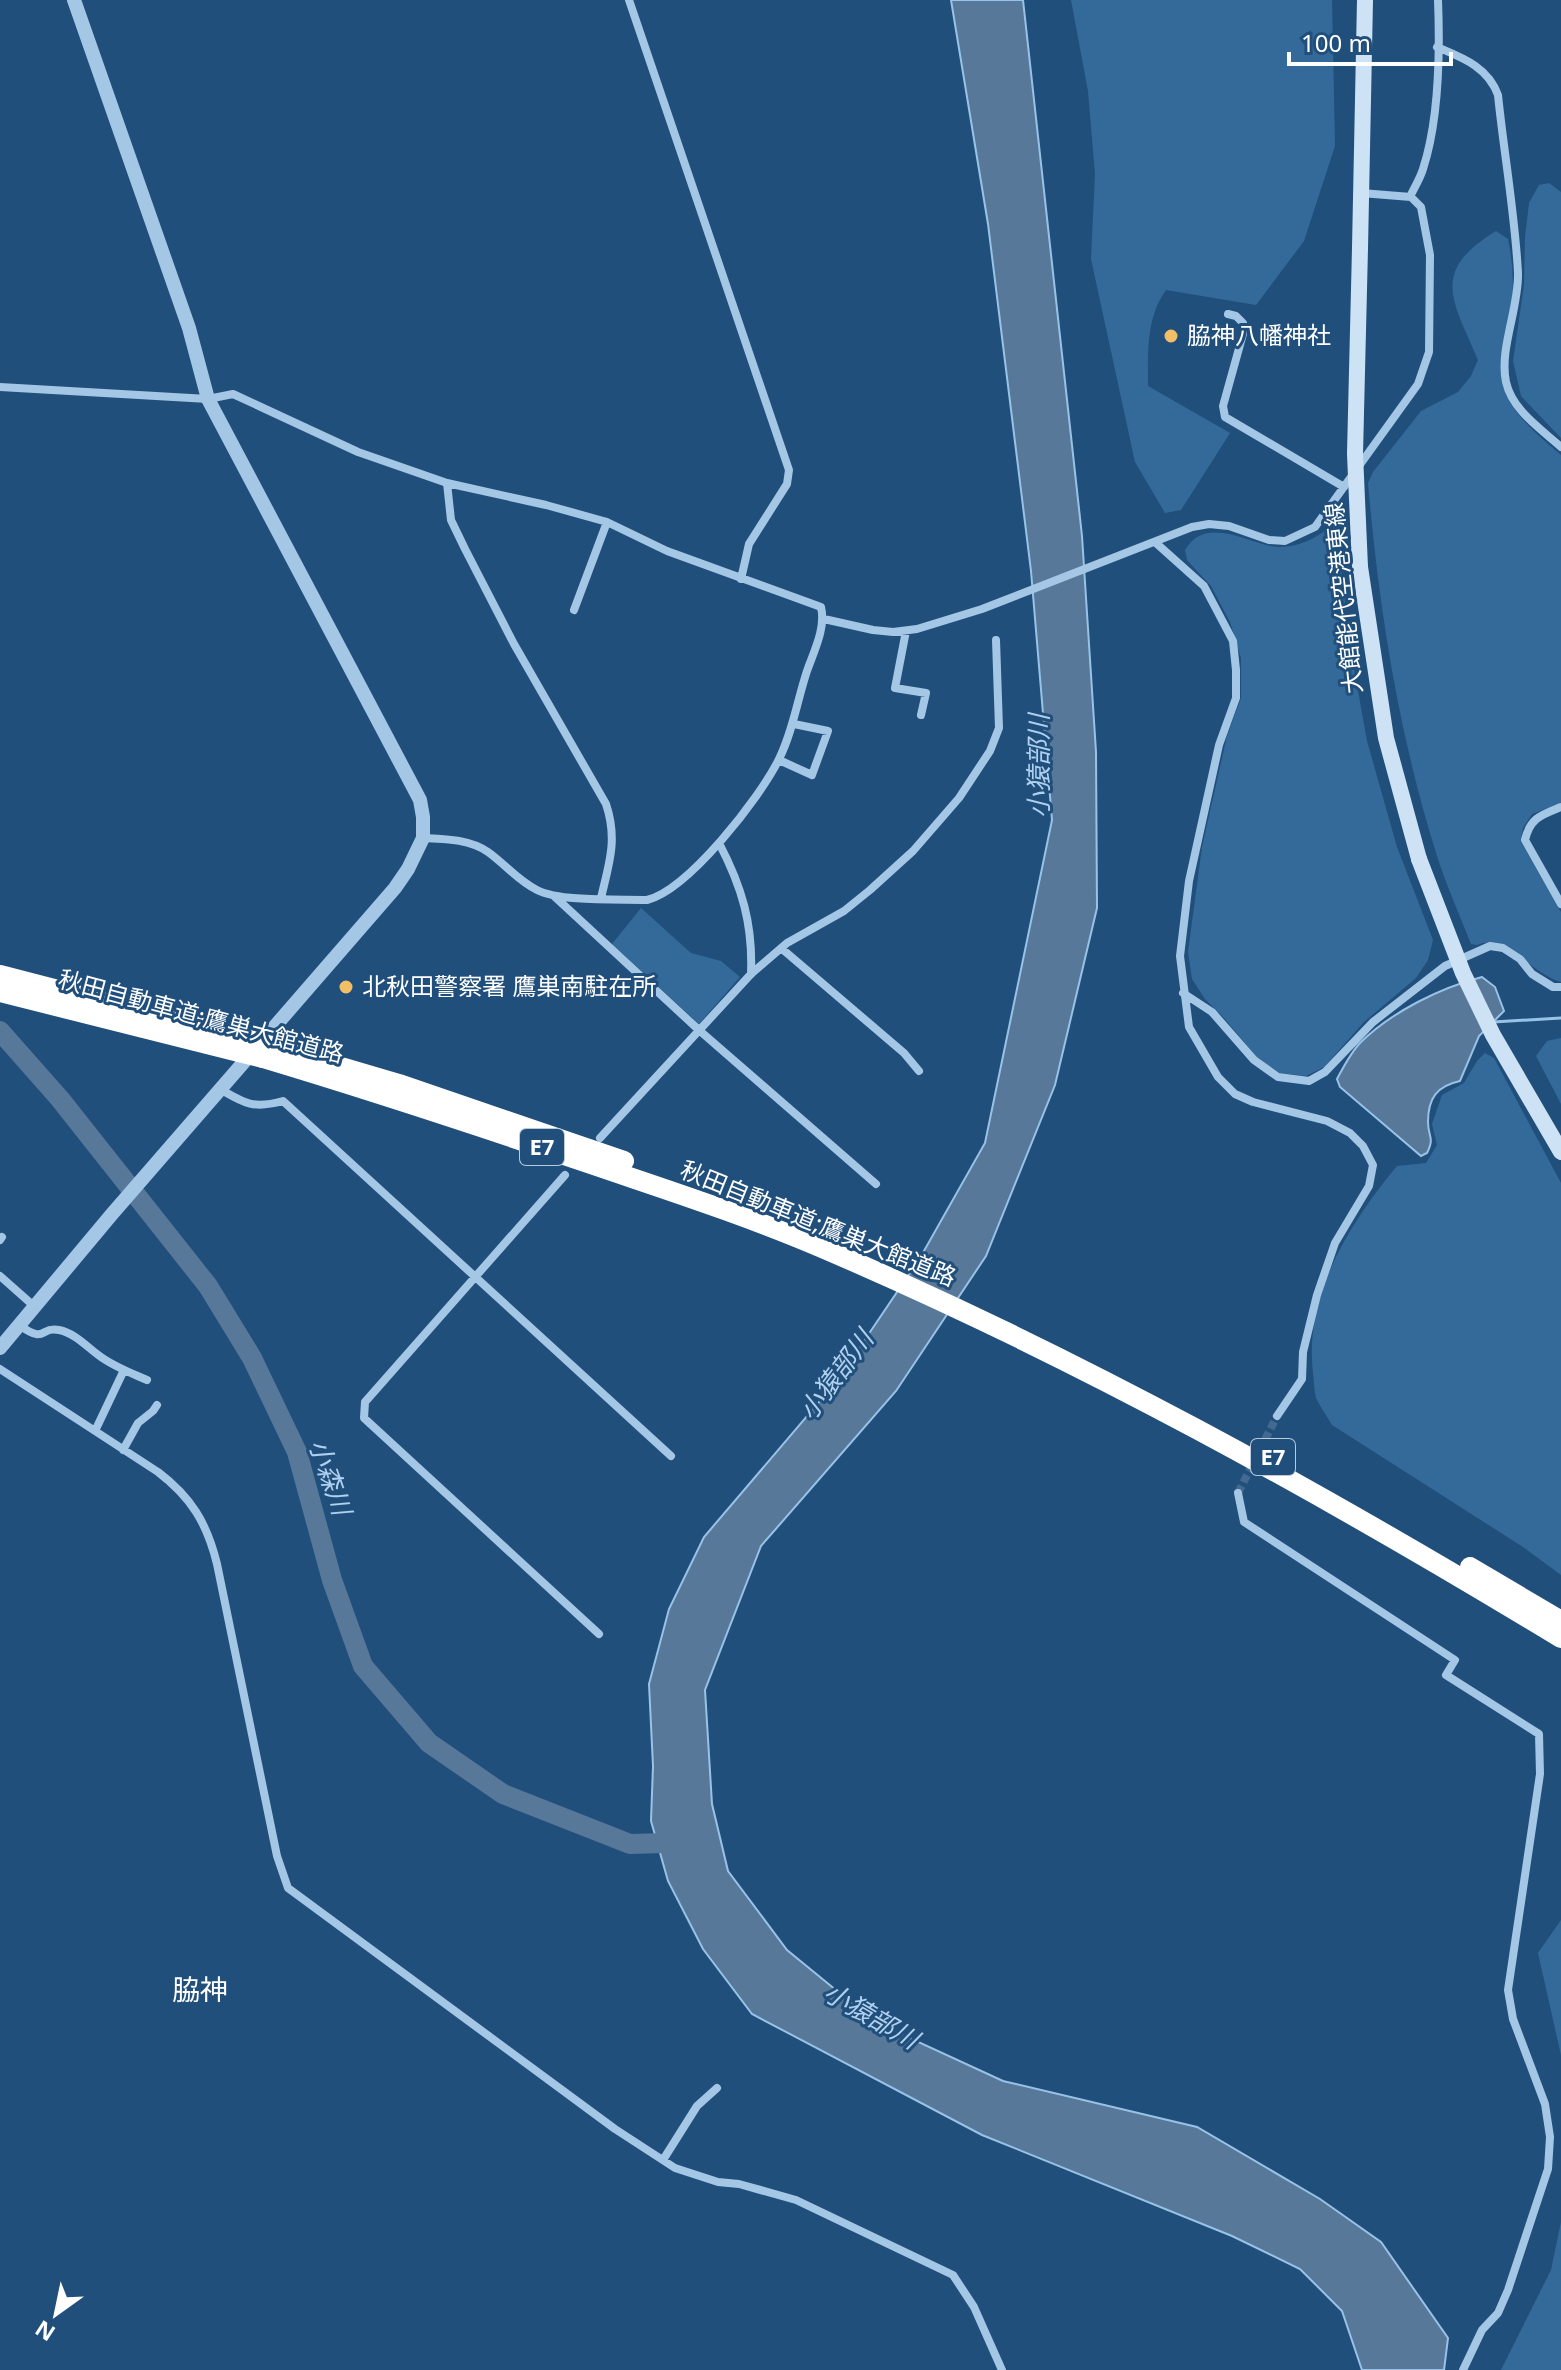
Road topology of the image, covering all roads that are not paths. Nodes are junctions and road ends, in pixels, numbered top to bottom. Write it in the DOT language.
graph roads {
  1 [pos="74,0"];
  2 [pos="629,0"];
  3 [pos="1365,0"];
  4 [pos="1438,0"];
  5 [pos="1437,47"];
  6 [pos="1361,193"];
  7 [pos="1410,197"];
  8 [pos="1228,314"];
  9 [pos="0,387"];
  10 [pos="208,399"];
  11 [pos="1561,447"];
  12 [pos="447,483"];
  13 [pos="1344,487"];
  14 [pos="607,522"];
  15 [pos="1156,543"];
  16 [pos="741,579"];
  17 [pos="574,610"];
  18 [pos="824,619"];
  19 [pos="906,631"];
  20 [pos="996,640"];
  21 [pos="921,715"];
  22 [pos="794,724"];
  23 [pos="779,760"];
  24 [pos="1561,807"];
  25 [pos="423,838"];
  26 [pos="719,843"];
  27 [pos="553,895"];
  28 [pos="601,898"];
  29 [pos="1561,904"];
  30 [pos="781,948"];
  31 [pos="751,974"];
  32 [pos="0,975"];
  33 [pos="1561,987"];
  34 [pos="0,992"];
  35 [pos="1183,993"];
  36 [pos="60,997"];
  37 [pos="700,1031"];
  38 [pos="919,1071"];
  39 [pos="220,1089"];
  40 [pos="600,1138"];
  41 [pos="1561,1152"];
  42 [pos="565,1175"];
  43 [pos="876,1184"];
  44 [pos="0,1276"];
  45 [pos="474,1277"];
  46 [pos="35,1307"];
  47 [pos="19,1325"];
  48 [pos="1032,1338"];
  49 [pos="0,1348"];
  50 [pos="0,1369"];
  51 [pos="124,1370"];
  52 [pos="147,1380"];
  53 [pos="157,1405"];
  54 [pos="1277,1416"];
  55 [pos="95,1431"];
  56 [pos="123,1450"];
  57 [pos="671,1456"];
  58 [pos="1238,1493"];
  59 [pos="1561,1619"];
  60 [pos="599,1634"];
  61 [pos="1561,1640"];
  62 [pos="717,2088"];
  63 [pos="663,2160"];
  64 [pos="1002,2370"];
  65 [pos="1463,2370"];
  1 -- 10 [label="street"];
  2 -- 16 [label="street"];
  3 -- 6 [label="main road, 大館能代空港東線"];
  4 -- 5 [label="street"];
  5 -- 7 [label="street"];
  5 -- 11 [label="street"];
  6 -- 7 [label="street"];
  6 -- 41 [label="main road, 大館能代空港東線, bridge"];
  7 -- 13 [label="street"];
  8 -- 13 [label="street"];
  9 -- 10 [label="street"];
  10 -- 12 [label="street"];
  10 -- 25 [label="street"];
  12 -- 14 [label="street"];
  12 -- 28 [label="street"];
  13 -- 15 [label="street"];
  14 -- 16 [label="street"];
  14 -- 17 [label="street"];
  15 -- 19 [label="street"];
  15 -- 35 [label="street"];
  16 -- 18 [label="street"];
  18 -- 19 [label="street"];
  18 -- 22 [label="street"];
  19 -- 21 [label="street"];
  20 -- 30 [label="street"];
  22 -- 23 [label="street"];
  22 -- 23 [label="street"];
  23 -- 26 [label="street"];
  24 -- 29 [label="street"];
  25 -- 27 [label="street"];
  25 -- 39 [label="street"];
  26 -- 28 [label="street"];
  26 -- 31 [label="street"];
  27 -- 28 [label="street"];
  27 -- 37 [label="street"];
  30 -- 31 [label="street"];
  30 -- 38 [label="street"];
  31 -- 37 [label="street"];
  32 -- 36 [label="highway, 秋田自動車道;鷹巣大館道路 / E7"];
  33 -- 35 [label="street"];
  34 -- 36 [label="highway, 秋田自動車道;鷹巣大館道路 / E7"];
  35 -- 54 [label="street"];
  36 -- 48 [label="highway, 秋田自動車道;鷹巣大館道路 / E7, bridge"];
  37 -- 40 [label="street"];
  37 -- 43 [label="street"];
  39 -- 45 [label="street"];
  39 -- 46 [label="street"];
  42 -- 45 [label="street"];
  44 -- 46 [label="street"];
  45 -- 57 [label="street"];
  45 -- 60 [label="street"];
  46 -- 47 [label="street"];
  47 -- 49 [label="street"];
  47 -- 51 [label="street"];
  48 -- 59 [label="highway, 秋田自動車道;鷹巣大館道路 / E7"];
  48 -- 61 [label="highway, 秋田自動車道;鷹巣大館道路 / E7"];
  50 -- 55 [label="street"];
  51 -- 52 [label="street"];
  51 -- 55 [label="street"];
  53 -- 56 [label="street"];
  55 -- 56 [label="street"];
  56 -- 63 [label="street"];
  58 -- 65 [label="street"];
  62 -- 63 [label="street"];
  63 -- 64 [label="street"];
}
